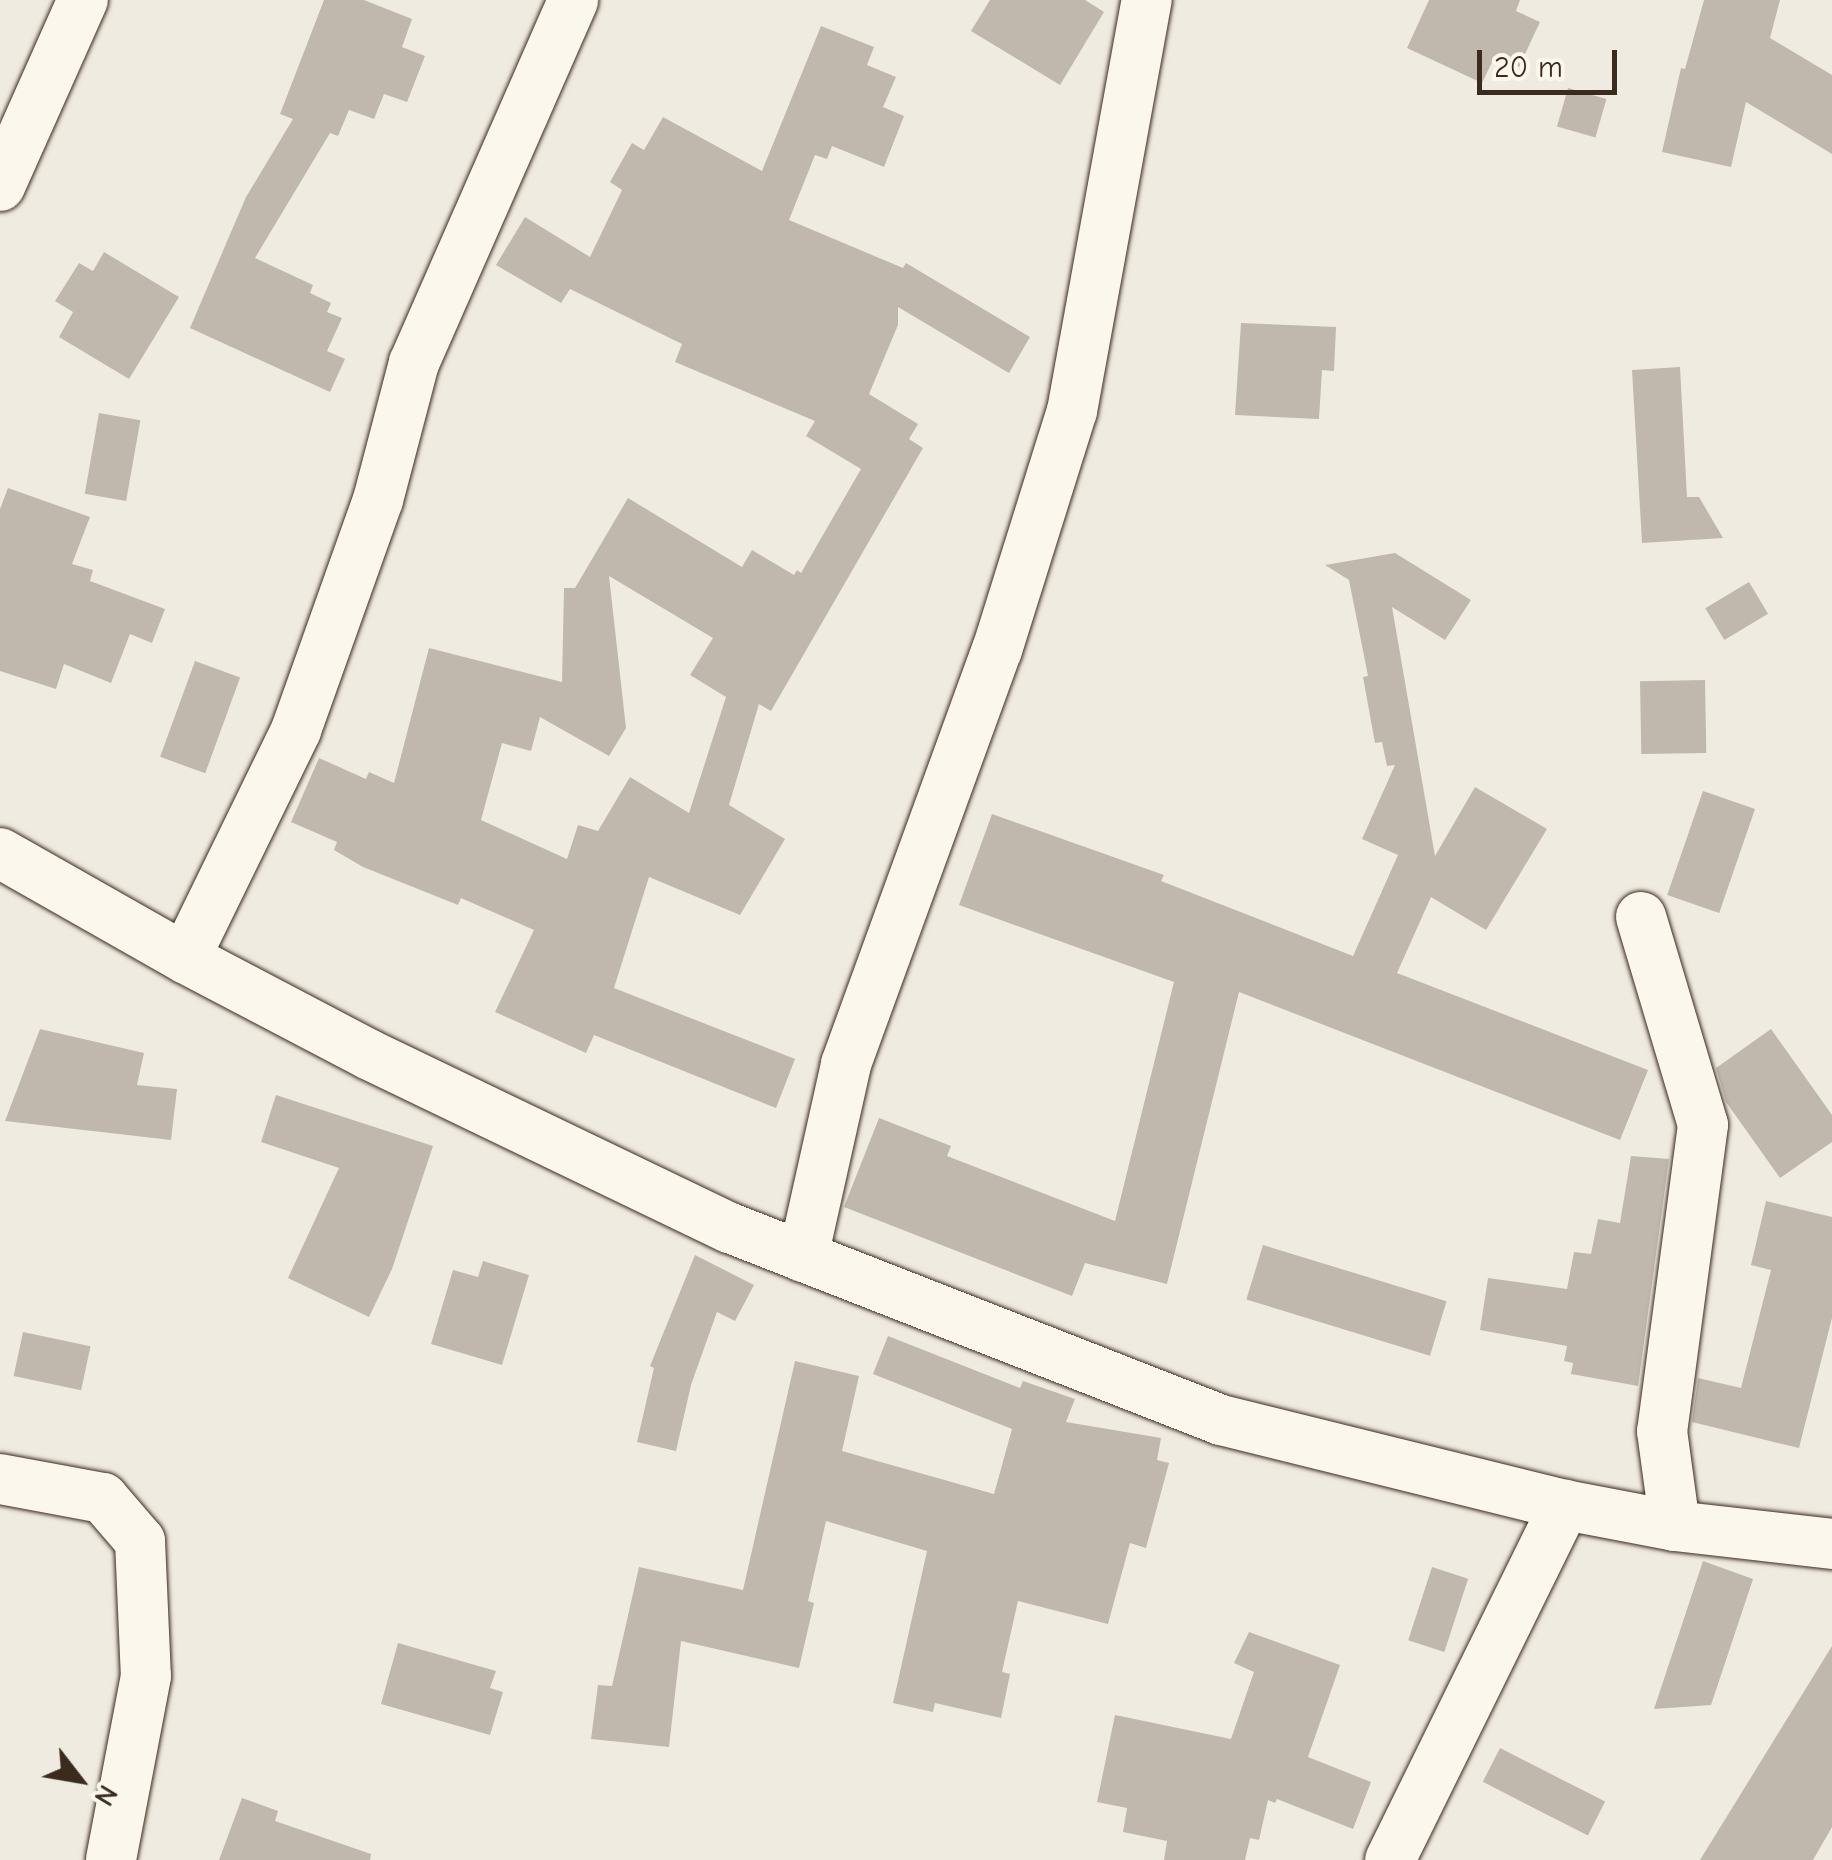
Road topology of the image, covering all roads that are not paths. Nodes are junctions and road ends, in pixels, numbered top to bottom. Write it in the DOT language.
graph roads {
  1 [pos="83,0"];
  2 [pos="574,0"];
  3 [pos="1147,0"];
  4 [pos="0,186"];
  5 [pos="0,853"];
  6 [pos="1641,917"];
  7 [pos="185,958"];
  8 [pos="803,1256"];
  9 [pos="0,1478"];
  10 [pos="1564,1504"];
  11 [pos="1675,1526"];
  12 [pos="1832,1544"];
  13 [pos="111,1860"];
  14 [pos="1390,1860"];
  1 -- 4 [label="street"];
  2 -- 7 [label="street"];
  3 -- 8 [label="street"];
  5 -- 7 [label="street"];
  6 -- 11 [label="street"];
  7 -- 8 [label="street"];
  8 -- 10 [label="street"];
  9 -- 13 [label="street"];
  10 -- 11 [label="street"];
  10 -- 14 [label="street"];
  11 -- 12 [label="street"];
}
